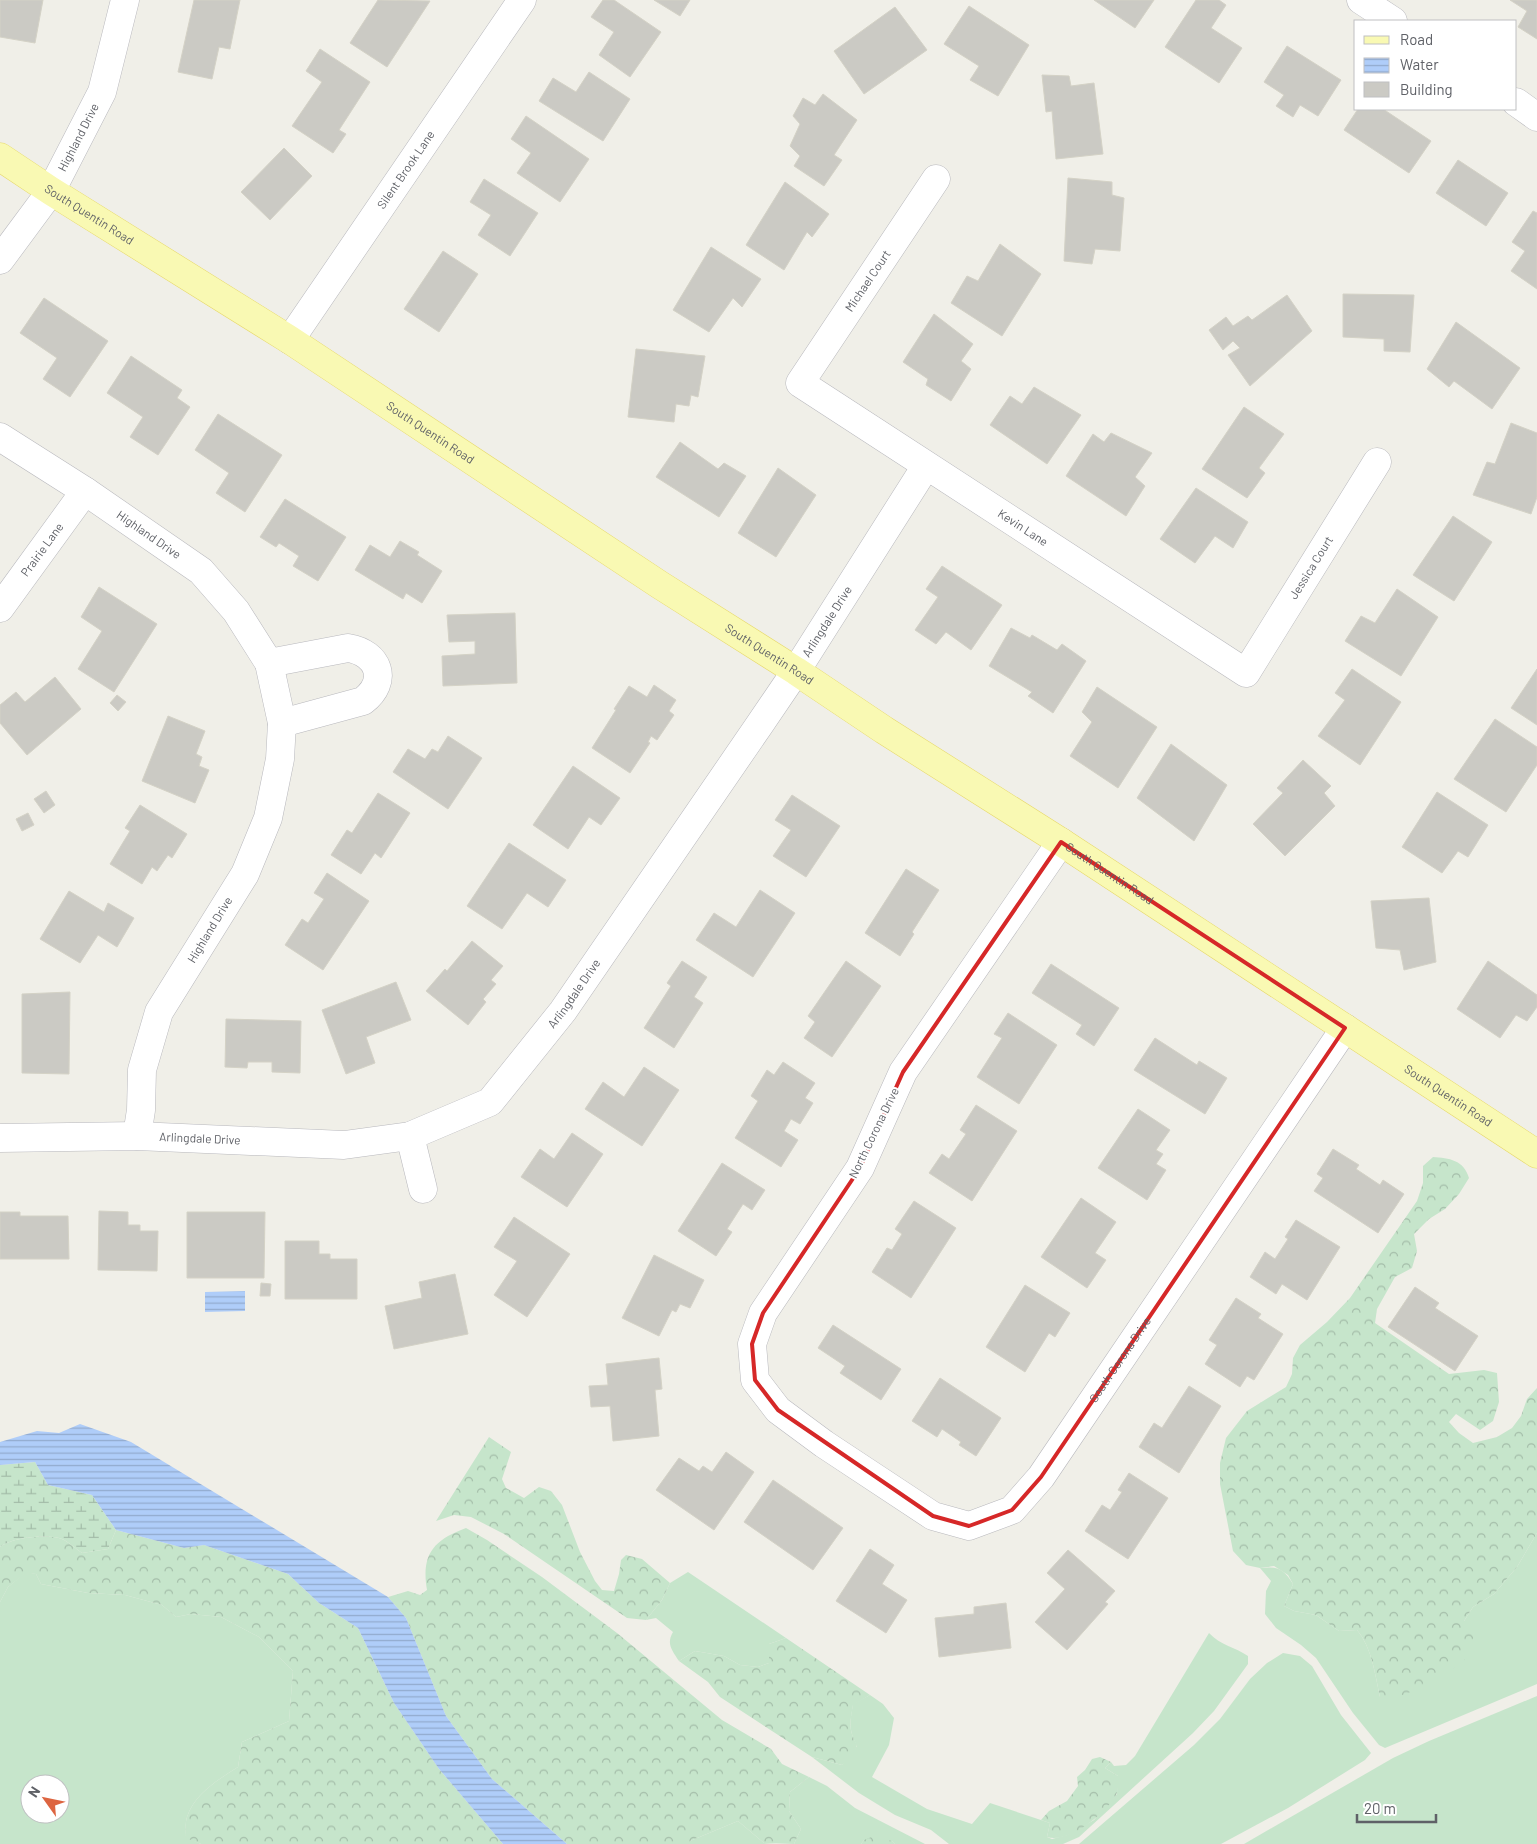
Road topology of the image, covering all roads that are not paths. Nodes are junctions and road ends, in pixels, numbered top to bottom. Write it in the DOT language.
graph roads {
  1 [pos="125,0"];
  2 [pos="522,0"];
  3 [pos="1361,0"];
  4 [pos="1391,20"];
  5 [pos="1517,103"];
  6 [pos="1537,116"];
  7 [pos="0,157"];
  8 [pos="936,179"];
  9 [pos="51,191"];
  10 [pos="0,260"];
  11 [pos="290,340"];
  12 [pos="800,383"];
  13 [pos="0,437"];
  14 [pos="1377,462"];
  15 [pos="926,466"];
  16 [pos="85,491"];
  17 [pos="0,608"];
  18 [pos="268,663"];
  19 [pos="796,671"];
  20 [pos="1246,673"];
  21 [pos="282,723"];
  22 [pos="1061,842"];
  23 [pos="1345,1028"];
  24 [pos="137,1136"];
  25 [pos="410,1136"];
  26 [pos="0,1138"];
  27 [pos="1537,1154"];
  28 [pos="423,1189"];
  29 [pos="824,1444"];
  1 -- 9 [label="street, Highland Drive"];
  2 -- 11 [label="street, Silent Brook Lane"];
  3 -- 4 [label="street"];
  5 -- 6 [label="street"];
  7 -- 9 [label="main road, South Quentin Road"];
  8 -- 12 [label="street, Michael Court"];
  9 -- 10 [label="street, Highland Drive"];
  9 -- 11 [label="main road, South Quentin Road"];
  11 -- 19 [label="main road, South Quentin Road"];
  12 -- 15 [label="street, Kevin Lane"];
  13 -- 16 [label="street, Highland Drive"];
  14 -- 20 [label="street, Jessica Court"];
  15 -- 19 [label="street, Arlingdale Drive"];
  15 -- 20 [label="street, Kevin Lane"];
  16 -- 17 [label="street, Prairie Lane"];
  16 -- 18 [label="street, Highland Drive"];
  18 -- 21 [label="street, Highland Drive"];
  18 -- 21 [label="street"];
  19 -- 22 [label="main road, South Quentin Road"];
  19 -- 25 [label="street, Arlingdale Drive"];
  21 -- 24 [label="street, Highland Drive"];
  22 -- 23 [label="main road, South Quentin Road"];
  22 -- 29 [label="street, North Corona Drive"];
  23 -- 27 [label="main road, South Quentin Road"];
  23 -- 29 [label="street, South Corona Drive"];
  24 -- 25 [label="street, Arlingdale Drive"];
  24 -- 26 [label="street, Arlingdale Drive"];
  25 -- 28 [label="street"];
}
